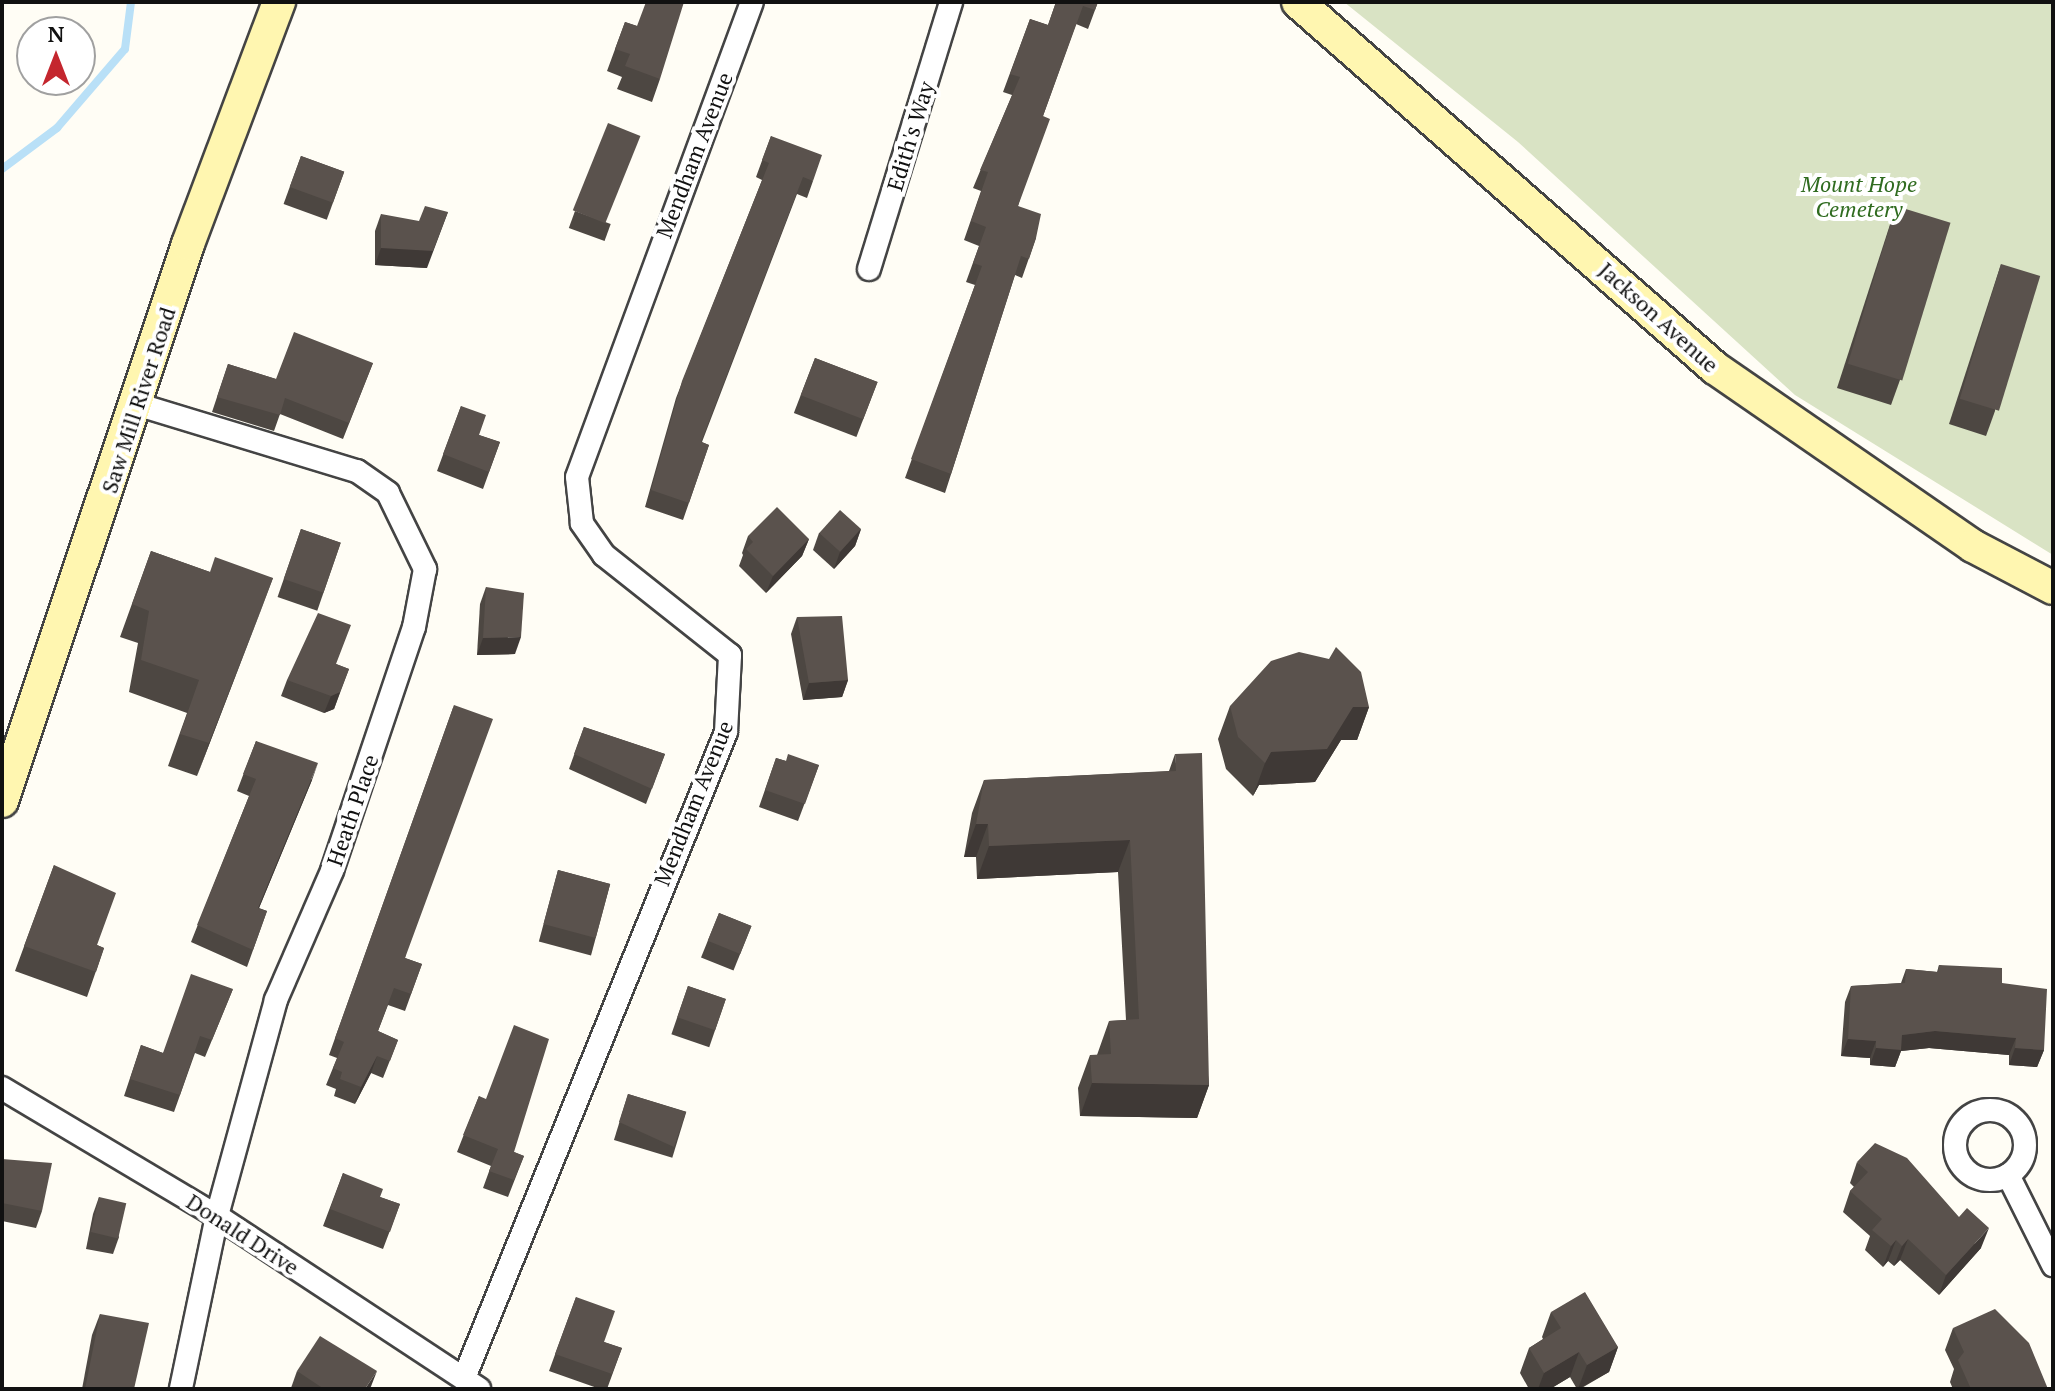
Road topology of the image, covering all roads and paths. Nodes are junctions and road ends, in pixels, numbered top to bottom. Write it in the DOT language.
graph roads {
  1 [pos="279,2"];
  2 [pos="752,2"];
  3 [pos="951,2"];
  4 [pos="1298,2"];
  5 [pos="869,269"];
  6 [pos="136,404"];
  7 [pos="2053,588"];
  8 [pos="2,801"];
  9 [pos="2,1088"];
  10 [pos="2008,1175"];
  11 [pos="217,1216"];
  12 [pos="2053,1265"];
  13 [pos="472,1384"];
  14 [pos="181,1389"];
  1 -- 6 [label="main road, Saw Mill River Road"];
  2 -- 13 [label="street, Mendham Avenue"];
  3 -- 5 [label="street, Edith's Way"];
  4 -- 7 [label="main road, Jackson Avenue"];
  6 -- 8 [label="main road, Saw Mill River Road"];
  6 -- 11 [label="street, Heath Place"];
  9 -- 11 [label="street, Donald Drive"];
  10 -- 12 [label="street"];
  11 -- 13 [label="street, Donald Drive"];
  11 -- 14 [label="street, Heath Place"];
}
